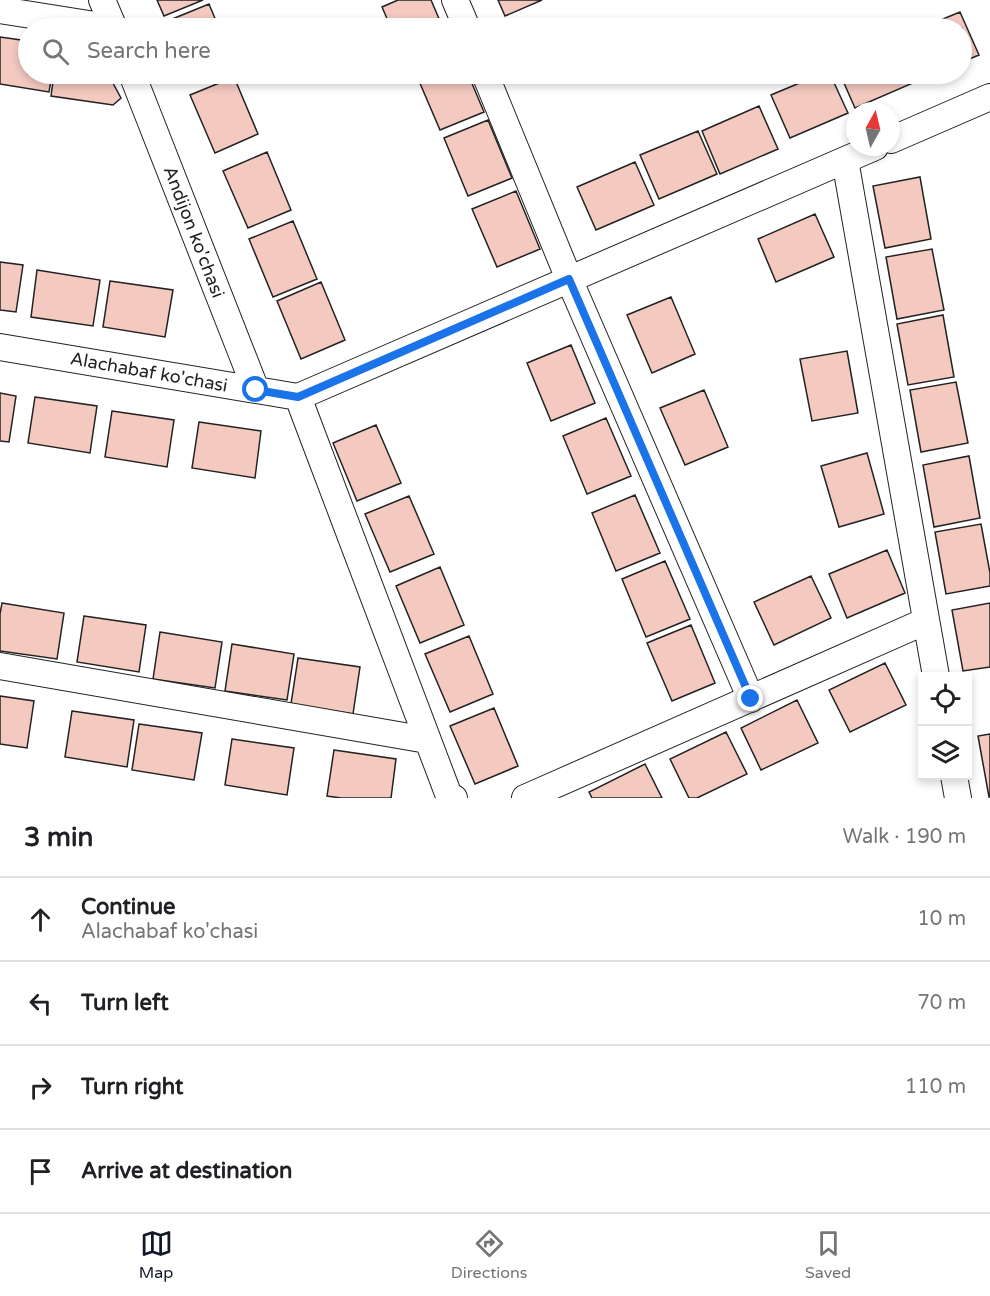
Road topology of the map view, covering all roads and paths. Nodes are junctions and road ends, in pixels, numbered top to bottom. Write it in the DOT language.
graph roads {
  1 [pos="102,0"];
  2 [pos="455,0"];
  3 [pos="0,10"];
  4 [pos="51,18"];
  5 [pos="110,18"];
  6 [pos="462,18"];
  7 [pos="136,84"];
  8 [pos="489,84"];
  9 [pos="990,97"];
  10 [pos="900,136"];
  11 [pos="854,156"];
  12 [pos="845,160"];
  13 [pos="569,279"];
  14 [pos="0,347"];
  15 [pos="256,390"];
  16 [pos="298,397"];
  17 [pos="926,621"];
  18 [pos="0,666"];
  19 [pos="935,672"];
  20 [pos="751,699"];
  21 [pos="427,740"];
  22 [pos="955,780"];
  23 [pos="454,798"];
  24 [pos="525,798"];
  25 [pos="958,798"];
  1 -- 5 [label="street"];
  2 -- 6 [label="street"];
  3 -- 4 [label="street"];
  7 -- 15 [label="street, Andijon ko'chasi"];
  8 -- 13 [label="street"];
  9 -- 10 [label="street"];
  11 -- 12 [label="street"];
  12 -- 13 [label="street"];
  12 -- 17 [label="street"];
  13 -- 16 [label="street"];
  13 -- 20 [label="street"];
  14 -- 15 [label="street, Alachabaf ko'chasi"];
  15 -- 16 [label="street, Alachabaf ko'chasi"];
  16 -- 21 [label="street"];
  17 -- 19 [label="street"];
  17 -- 20 [label="street"];
  18 -- 21 [label="street"];
  20 -- 24 [label="street"];
  21 -- 23 [label="street"];
  22 -- 25 [label="street"];
}
